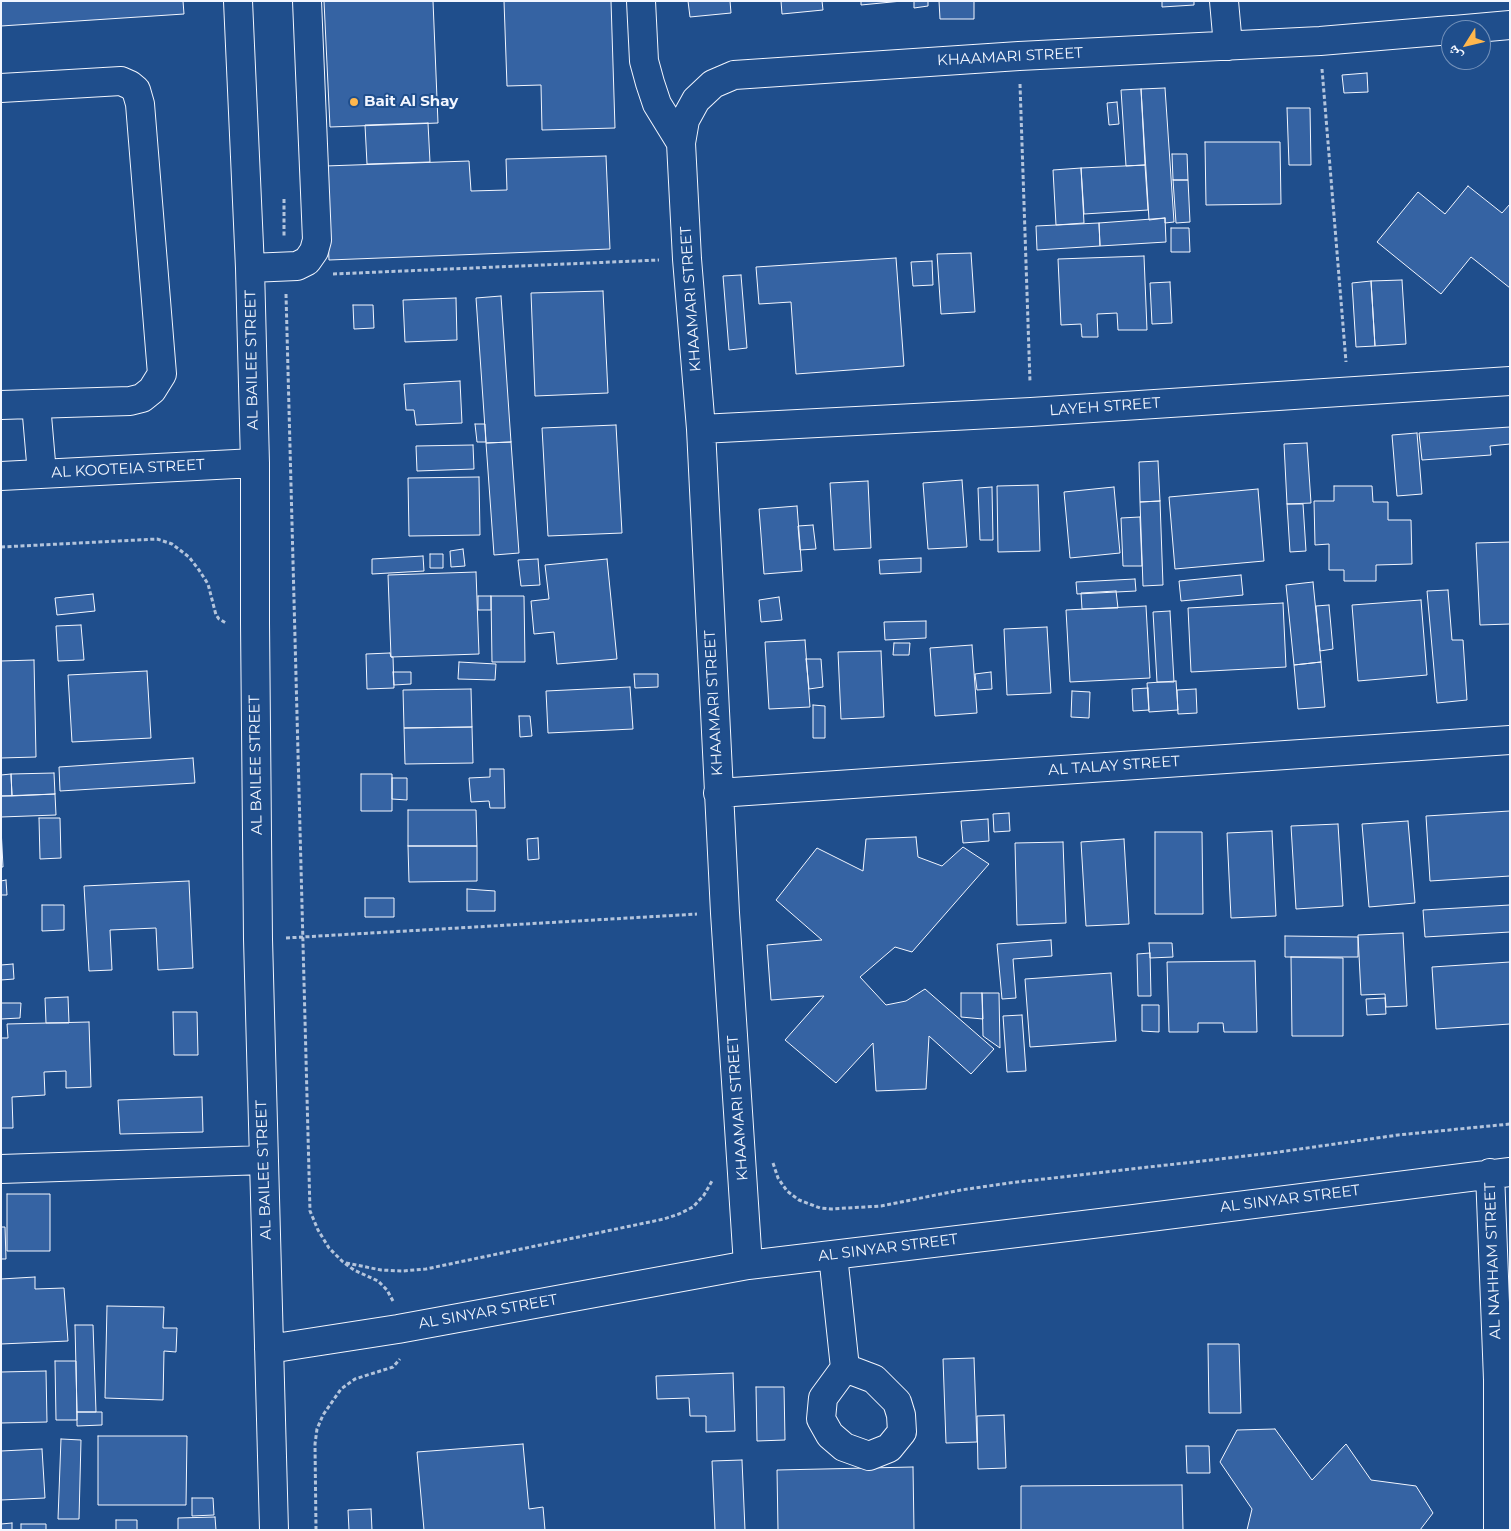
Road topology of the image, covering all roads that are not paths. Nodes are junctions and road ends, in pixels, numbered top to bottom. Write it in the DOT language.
graph roads {
  1 [pos="238,1"];
  2 [pos="307,1"];
  3 [pos="641,1"];
  4 [pos="1224,1"];
  5 [pos="1510,26"];
  6 [pos="1491,27"];
  7 [pos="1441,31"];
  8 [pos="1228,46"];
  9 [pos="1,88"];
  10 [pos="681,143"];
  11 [pos="250,268"];
  12 [pos="1510,381"];
  13 [pos="36,404"];
  14 [pos="1,405"];
  15 [pos="700,429"];
  16 [pos="254,462"];
  17 [pos="42,474"];
  18 [pos="1,476"];
  19 [pos="1510,740"];
  20 [pos="718,793"];
  21 [pos="264,1160"];
  22 [pos="1,1169"];
  23 [pos="1500,1172"];
  24 [pos="833,1255"];
  25 [pos="748,1265"];
  26 [pos="269,1349"];
  27 [pos="846,1368"];
  28 [pos="1504,1380"];
  29 [pos="274,1530"];
  30 [pos="1498,1530"];
  1 -- 11 [label="street, AL BAILEE STREET"];
  2 -- 11 [label="street"];
  3 -- 10 [label="street"];
  4 -- 8 [label="street"];
  5 -- 6 [label="street, KHAAMARI STREET"];
  7 -- 8 [label="street, KHAAMARI STREET"];
  8 -- 10 [label="street, KHAAMARI STREET"];
  9 -- 13 [label="street"];
  10 -- 15 [label="street, KHAAMARI STREET"];
  11 -- 16 [label="street, AL BAILEE STREET"];
  12 -- 15 [label="street, LAYEH STREET"];
  13 -- 14 [label="street"];
  13 -- 17 [label="street"];
  15 -- 20 [label="street, KHAAMARI STREET"];
  16 -- 17 [label="street, AL KOOTEIA STREET"];
  16 -- 21 [label="street, AL BAILEE STREET"];
  17 -- 18 [label="street, AL KOOTEIA STREET"];
  19 -- 20 [label="street, AL TALAY STREET"];
  20 -- 25 [label="street, KHAAMARI STREET"];
  21 -- 22 [label="street"];
  21 -- 26 [label="street, AL BAILEE STREET"];
  23 -- 24 [label="street, AL SINYAR STREET"];
  23 -- 28 [label="street, AL NAHHAM STREET"];
  24 -- 25 [label="street, AL SINYAR STREET"];
  24 -- 27 [label="street"];
  25 -- 26 [label="street, AL SINYAR STREET"];
  26 -- 29 [label="street, AL BAILEE STREET"];
  28 -- 30 [label="street, AL NAHHAM STREET"];
}
